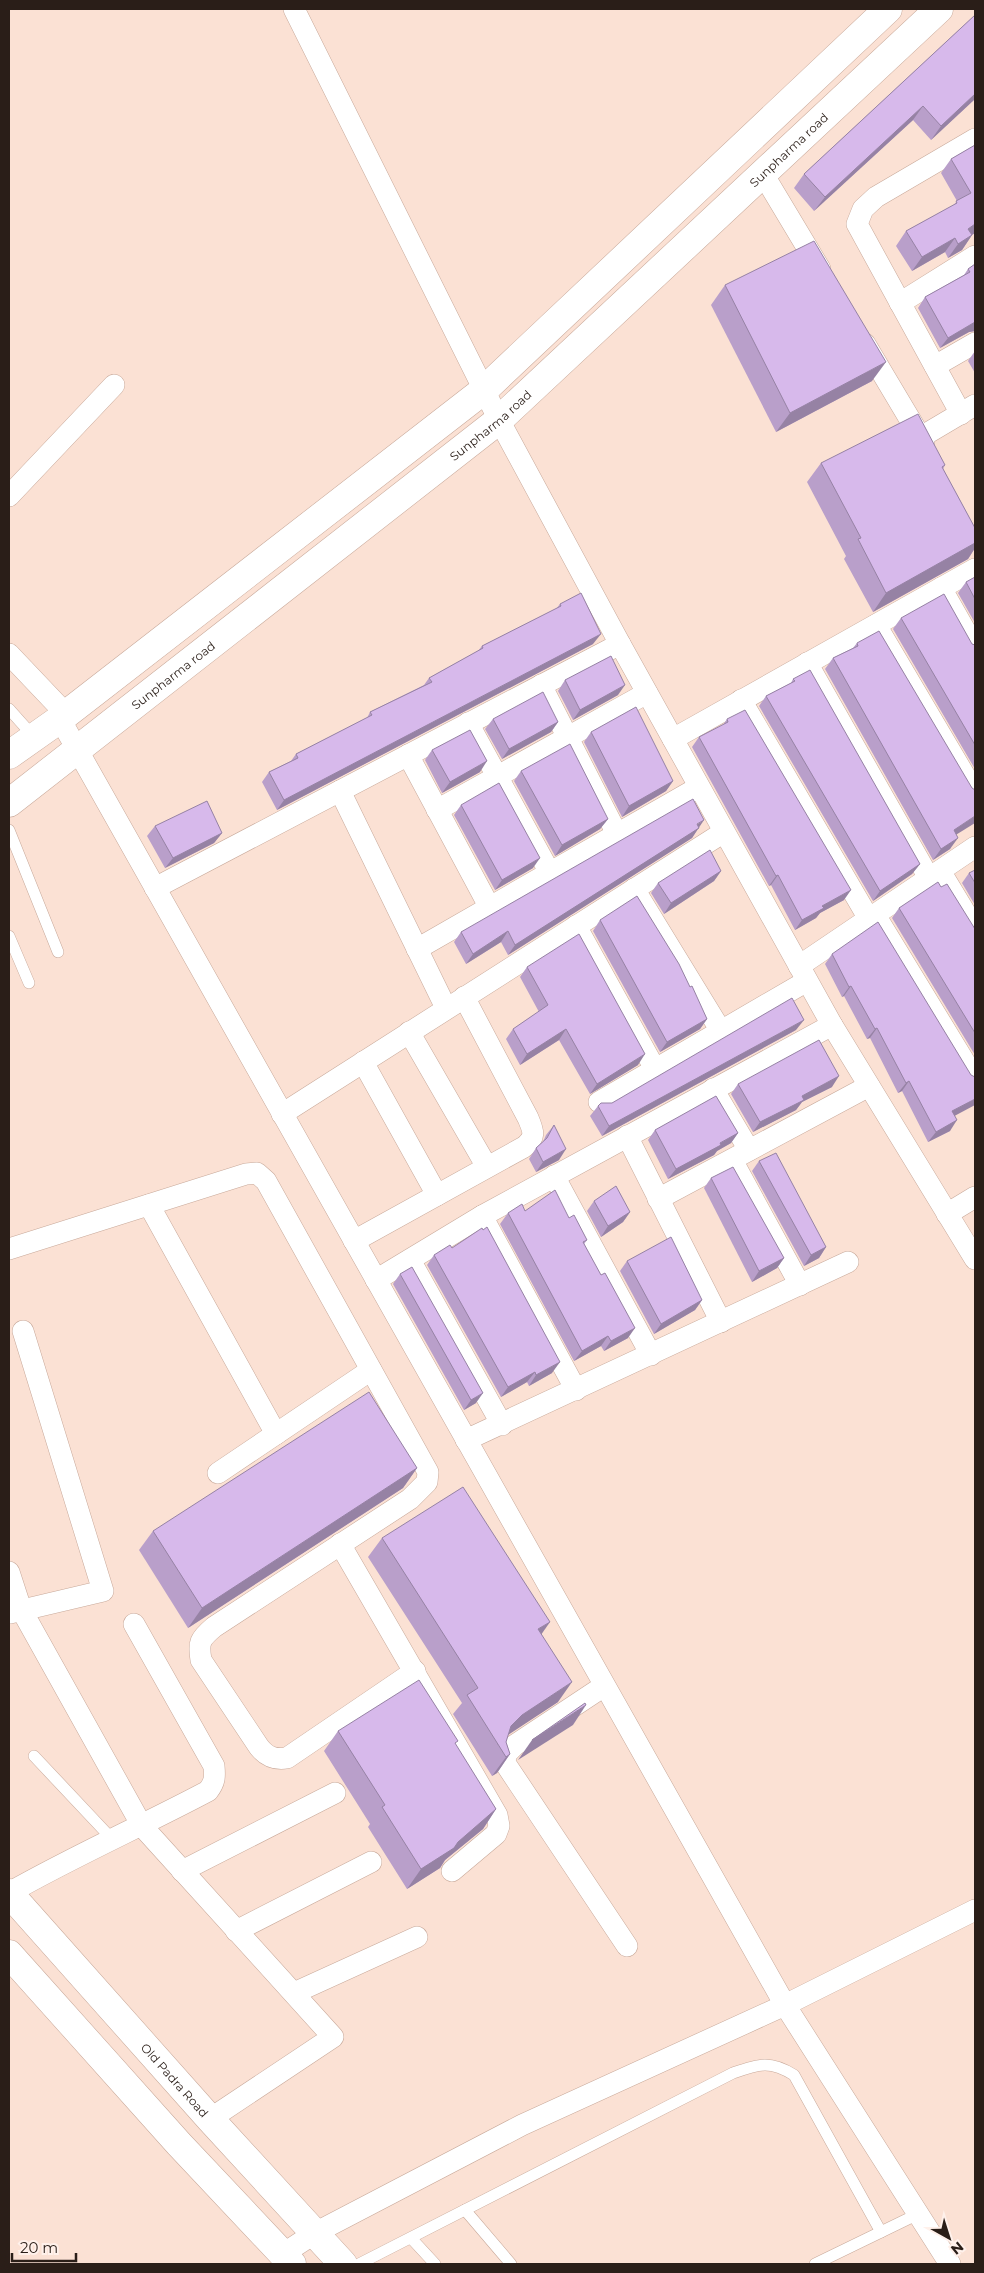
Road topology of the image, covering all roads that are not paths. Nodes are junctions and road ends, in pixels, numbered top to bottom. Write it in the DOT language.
graph roads {
  1 [pos="294,9"];
  2 [pos="888,9"];
  3 [pos="939,9"];
  4 [pos="975,139"];
  5 [pos="763,174"];
  6 [pos="975,256"];
  7 [pos="829,284"];
  8 [pos="900,303"];
  9 [pos="854,327"];
  10 [pos="975,343"];
  11 [pos="935,366"];
  12 [pos="114,385"];
  13 [pos="484,390"];
  14 [pos="968,410"];
  15 [pos="499,420"];
  16 [pos="920,437"];
  17 [pos="934,461"];
  18 [pos="9,496"];
  19 [pos="975,569"];
  20 [pos="941,588"];
  21 [pos="876,625"];
  22 [pos="620,644"];
  23 [pos="975,648"];
  24 [pos="9,654"];
  25 [pos="808,663"];
  26 [pos="541,685"];
  27 [pos="647,693"];
  28 [pos="741,700"];
  29 [pos="9,709"];
  30 [pos="63,717"];
  31 [pos="468,724"];
  32 [pos="34,737"];
  33 [pos="567,737"];
  34 [pos="673,739"];
  35 [pos="77,750"];
  36 [pos="9,755"];
  37 [pos="408,755"];
  38 [pos="497,776"];
  39 [pos="699,786"];
  40 [pos="340,791"];
  41 [pos="975,793"];
  42 [pos="9,803"];
  43 [pos="437,810"];
  44 [pos="9,830"];
  45 [pos="724,832"];
  46 [pos="617,834"];
  47 [pos="975,847"];
  48 [pos="550,873"];
  49 [pos="935,874"];
  50 [pos="155,888"];
  51 [pos="634,889"];
  52 [pos="490,908"];
  53 [pos="872,917"];
  54 [pos="576,926"];
  55 [pos="975,929"];
  56 [pos="9,936"];
  57 [pos="417,949"];
  58 [pos="58,952"];
  59 [pos="803,973"];
  60 [pos="29,983"];
  61 [pos="464,997"];
  62 [pos="446,1008"];
  63 [pos="832,1025"];
  64 [pos="721,1031"];
  65 [pos="409,1032"];
  66 [pos="363,1062"];
  67 [pos="655,1069"];
  68 [pos="975,1079"];
  69 [pos="869,1086"];
  70 [pos="713,1089"];
  71 [pos="599,1102"];
  72 [pos="282,1114"];
  73 [pos="627,1136"];
  74 [pos="740,1155"];
  75 [pos="487,1167"];
  76 [pos="554,1176"];
  77 [pos="437,1195"];
  78 [pos="975,1197"];
  79 [pos="658,1199"];
  80 [pos="149,1205"];
  81 [pos="947,1214"];
  82 [pos="482,1216"];
  83 [pos="354,1241"];
  84 [pos="9,1249"];
  85 [pos="410,1260"];
  86 [pos="975,1260"];
  87 [pos="848,1262"];
  88 [pos="376,1280"];
  89 [pos="800,1285"];
  90 [pos="720,1322"];
  91 [pos="23,1331"];
  92 [pos="651,1354"];
  93 [pos="371,1370"];
  94 [pos="576,1390"];
  95 [pos="502,1424"];
  96 [pos="276,1434"];
  97 [pos="466,1440"];
  98 [pos="218,1473"];
  99 [pos="340,1544"];
  100 [pos="9,1572"];
  101 [pos="15,1611"];
  102 [pos="134,1624"];
  103 [pos="415,1672"];
  104 [pos="604,1686"];
  105 [pos="34,1756"];
  106 [pos="336,1793"];
  107 [pos="142,1826"];
  108 [pos="114,1840"];
  109 [pos="371,1862"];
  110 [pos="182,1871"];
  111 [pos="452,1871"];
  112 [pos="9,1893"];
  113 [pos="975,1910"];
  114 [pos="236,1931"];
  115 [pos="417,1937"];
  116 [pos="627,1946"];
  117 [pos="9,1954"];
  118 [pos="294,1993"];
  119 [pos="785,2005"];
  120 [pos="210,2119"];
  121 [pos="464,2210"];
  122 [pos="918,2214"];
  123 [pos="881,2232"];
  124 [pos="315,2233"];
  125 [pos="410,2238"];
  126 [pos="287,2259"];
  127 [pos="343,2264"];
  128 [pos="359,2264"];
  129 [pos="435,2264"];
  130 [pos="511,2264"];
  131 [pos="815,2264"];
  132 [pos="950,2264"];
  1 -- 13 [label="street"];
  2 -- 13 [label="street"];
  3 -- 5 [label="street, Sunpharma road"];
  4 -- 8 [label="street"];
  5 -- 7 [label="street"];
  5 -- 15 [label="street, Sunpharma road"];
  6 -- 8 [label="street"];
  8 -- 11 [label="street"];
  9 -- 16 [label="street"];
  10 -- 11 [label="street"];
  11 -- 14 [label="street"];
  12 -- 18 [label="street"];
  13 -- 15 [label="street"];
  13 -- 30 [label="street"];
  14 -- 16 [label="street"];
  15 -- 22 [label="street"];
  15 -- 35 [label="street, Sunpharma road"];
  16 -- 17 [label="street"];
  19 -- 20 [label="street"];
  20 -- 21 [label="street"];
  20 -- 23 [label="street"];
  21 -- 25 [label="street"];
  21 -- 41 [label="street"];
  22 -- 26 [label="street"];
  22 -- 27 [label="street"];
  24 -- 30 [label="street"];
  25 -- 28 [label="street"];
  25 -- 49 [label="street"];
  26 -- 31 [label="street"];
  26 -- 33 [label="street"];
  27 -- 33 [label="street"];
  27 -- 34 [label="street"];
  28 -- 34 [label="street"];
  28 -- 53 [label="street"];
  29 -- 32 [label="lane"];
  30 -- 32 [label="street"];
  30 -- 35 [label="street"];
  31 -- 37 [label="street"];
  31 -- 38 [label="street"];
  32 -- 36 [label="street"];
  33 -- 38 [label="street"];
  33 -- 46 [label="street"];
  34 -- 39 [label="street"];
  35 -- 42 [label="street, Sunpharma road"];
  35 -- 50 [label="street"];
  37 -- 40 [label="street"];
  37 -- 43 [label="street"];
  38 -- 43 [label="street"];
  38 -- 48 [label="street"];
  39 -- 45 [label="street"];
  39 -- 46 [label="street"];
  40 -- 50 [label="street"];
  40 -- 57 [label="street"];
  43 -- 52 [label="street"];
  44 -- 58 [label="lane"];
  45 -- 51 [label="street"];
  45 -- 59 [label="street"];
  46 -- 48 [label="street"];
  47 -- 49 [label="street"];
  48 -- 52 [label="street"];
  49 -- 53 [label="street"];
  49 -- 55 [label="street"];
  50 -- 72 [label="street"];
  51 -- 54 [label="street"];
  51 -- 64 [label="street"];
  52 -- 57 [label="street"];
  53 -- 59 [label="street"];
  53 -- 68 [label="street"];
  54 -- 61 [label="street"];
  54 -- 67 [label="street"];
  56 -- 60 [label="lane"];
  57 -- 62 [label="street"];
  59 -- 63 [label="street"];
  59 -- 64 [label="street"];
  61 -- 62 [label="street"];
  61 -- 75 [label="street"];
  62 -- 65 [label="street"];
  63 -- 69 [label="street"];
  63 -- 70 [label="street"];
  64 -- 67 [label="street"];
  65 -- 66 [label="street"];
  65 -- 75 [label="street"];
  66 -- 72 [label="street"];
  66 -- 77 [label="street"];
  67 -- 71 [label="street"];
  69 -- 74 [label="street"];
  69 -- 81 [label="street"];
  70 -- 73 [label="street"];
  70 -- 74 [label="street"];
  72 -- 83 [label="street"];
  73 -- 76 [label="street"];
  73 -- 79 [label="street"];
  74 -- 79 [label="street"];
  74 -- 89 [label="street"];
  75 -- 77 [label="street"];
  76 -- 82 [label="street"];
  76 -- 92 [label="street"];
  77 -- 83 [label="street"];
  78 -- 81 [label="street"];
  79 -- 90 [label="street"];
  80 -- 84 [label="street"];
  80 -- 93 [label="street"];
  80 -- 96 [label="street"];
  81 -- 86 [label="street"];
  82 -- 85 [label="street"];
  82 -- 94 [label="street"];
  83 -- 88 [label="street"];
  85 -- 88 [label="street"];
  85 -- 95 [label="street"];
  87 -- 89 [label="street"];
  88 -- 97 [label="street"];
  89 -- 90 [label="street"];
  90 -- 92 [label="street"];
  91 -- 101 [label="street"];
  92 -- 94 [label="street"];
  93 -- 96 [label="street"];
  93 -- 99 [label="street"];
  94 -- 95 [label="street"];
  95 -- 97 [label="street"];
  96 -- 98 [label="street"];
  97 -- 104 [label="street"];
  99 -- 103 [label="street"];
  99 -- 103 [label="street"];
  100 -- 101 [label="street"];
  101 -- 107 [label="street"];
  102 -- 107 [label="street"];
  103 -- 111 [label="street"];
  104 -- 116 [label="street"];
  104 -- 119 [label="street"];
  105 -- 108 [label="lane"];
  106 -- 110 [label="street"];
  107 -- 108 [label="street"];
  107 -- 110 [label="street"];
  108 -- 112 [label="street"];
  109 -- 114 [label="street"];
  110 -- 114 [label="street"];
  112 -- 120 [label="street, Old Padra Road"];
  113 -- 119 [label="street"];
  114 -- 118 [label="street"];
  115 -- 118 [label="street"];
  117 -- 126 [label="street"];
  118 -- 120 [label="street"];
  119 -- 122 [label="street"];
  119 -- 124 [label="street"];
  120 -- 124 [label="street, Old Padra Road"];
  121 -- 123 [label="lane"];
  121 -- 125 [label="lane"];
  121 -- 130 [label="lane"];
  122 -- 123 [label="lane"];
  122 -- 132 [label="street"];
  123 -- 131 [label="lane"];
  124 -- 126 [label="street"];
  124 -- 127 [label="street, Old Padra Road"];
  125 -- 128 [label="lane"];
  125 -- 129 [label="lane"];
}
